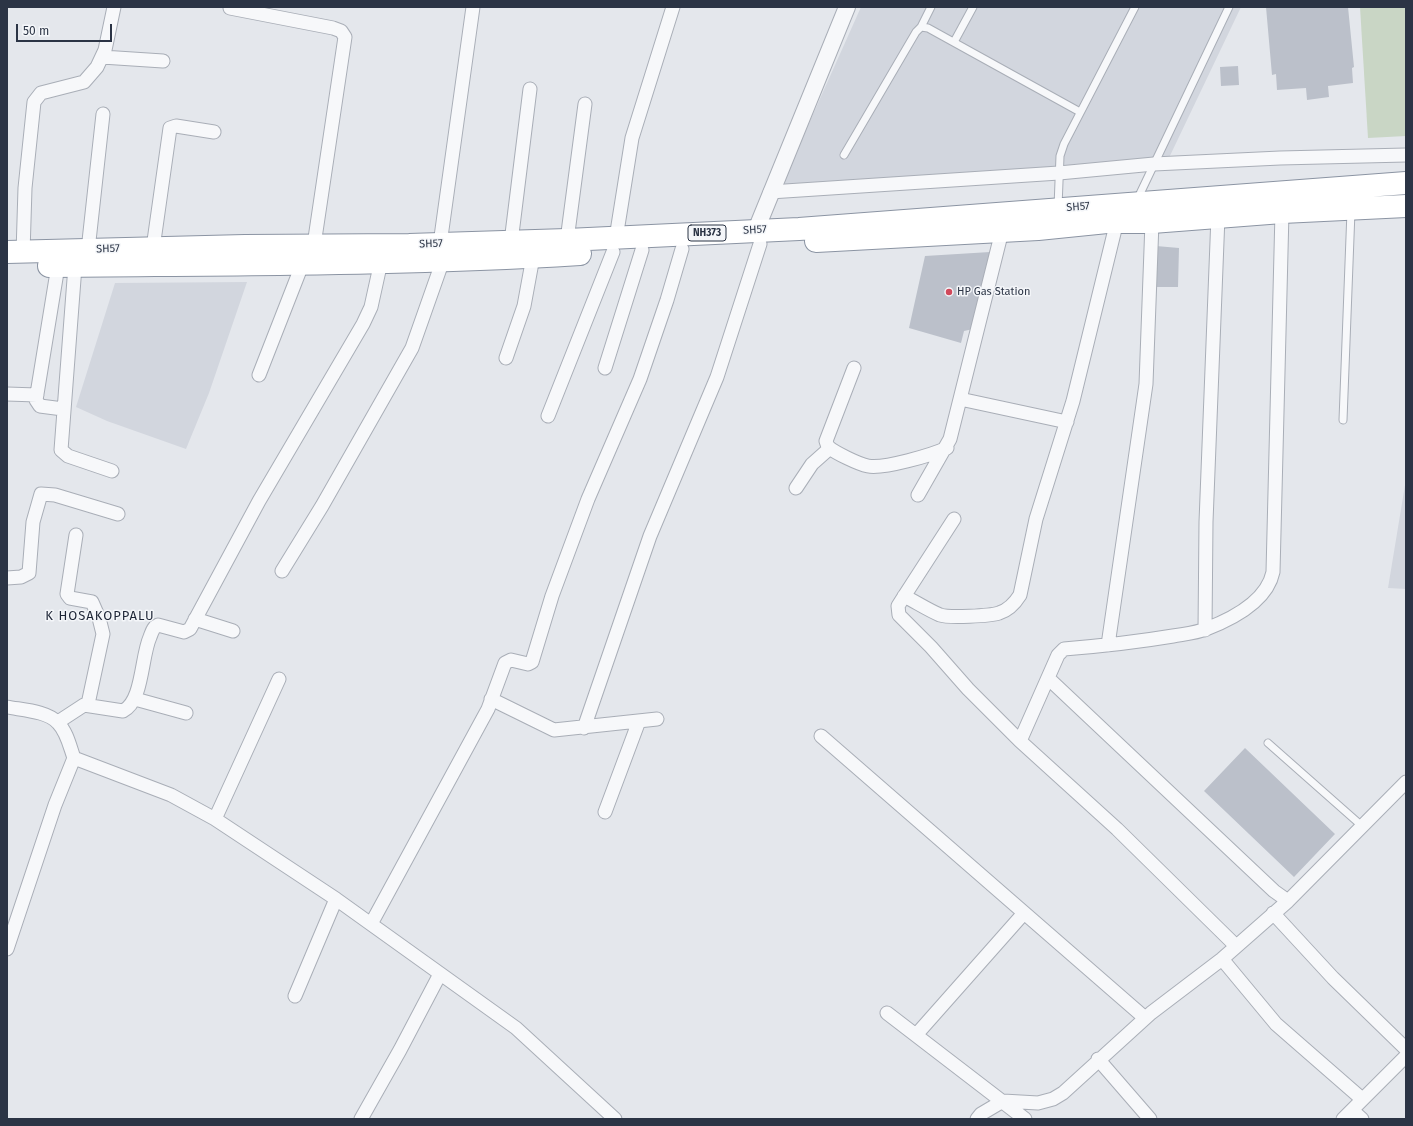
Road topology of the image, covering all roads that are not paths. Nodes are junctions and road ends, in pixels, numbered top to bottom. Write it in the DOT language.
graph roads {
  1 [pos="114,7"];
  2 [pos="473,7"];
  3 [pos="673,7"];
  4 [pos="847,7"];
  5 [pos="931,7"];
  6 [pos="973,7"];
  7 [pos="1135,7"];
  8 [pos="1229,7"];
  9 [pos="230,8"];
  10 [pos="921,27"];
  11 [pos="954,42"];
  12 [pos="102,57"];
  13 [pos="163,61"];
  14 [pos="530,89"];
  15 [pos="585,104"];
  16 [pos="1080,112"];
  17 [pos="103,114"];
  18 [pos="214,132"];
  19 [pos="844,155"];
  20 [pos="1406,155"];
  21 [pos="1154,164"];
  22 [pos="1059,173"];
  23 [pos="1406,183"];
  24 [pos="770,192"];
  25 [pos="1136,202"];
  26 [pos="1275,206"];
  27 [pos="1406,206"];
  28 [pos="1351,209"];
  29 [pos="1044,216"];
  30 [pos="1218,216"];
  31 [pos="1117,221"];
  32 [pos="1152,222"];
  33 [pos="1002,231"];
  34 [pos="758,237"];
  35 [pos="567,240"];
  36 [pos="511,242"];
  37 [pos="314,245"];
  38 [pos="614,245"];
  39 [pos="153,248"];
  40 [pos="682,249"];
  41 [pos="642,250"];
  42 [pos="442,252"];
  43 [pos="382,253"];
  44 [pos="12,257"];
  45 [pos="533,257"];
  46 [pos="74,261"];
  47 [pos="302,265"];
  48 [pos="506,358"];
  49 [pos="605,368"];
  50 [pos="854,368"];
  51 [pos="259,375"];
  52 [pos="7,394"];
  53 [pos="36,395"];
  54 [pos="960,399"];
  55 [pos="63,408"];
  56 [pos="548,416"];
  57 [pos="1344,420"];
  58 [pos="1067,422"];
  59 [pos="830,448"];
  60 [pos="947,448"];
  61 [pos="112,471"];
  62 [pos="796,488"];
  63 [pos="918,495"];
  64 [pos="118,514"];
  65 [pos="954,519"];
  66 [pos="76,535"];
  67 [pos="282,571"];
  68 [pos="7,578"];
  69 [pos="904,596"];
  70 [pos="195,619"];
  71 [pos="1206,630"];
  72 [pos="232,631"];
  73 [pos="1108,645"];
  74 [pos="1048,678"];
  75 [pos="279,679"];
  76 [pos="135,699"];
  77 [pos="491,699"];
  78 [pos="88,704"];
  79 [pos="7,707"];
  80 [pos="186,713"];
  81 [pos="657,719"];
  82 [pos="639,721"];
  83 [pos="58,722"];
  84 [pos="584,728"];
  85 [pos="821,736"];
  86 [pos="1020,741"];
  87 [pos="1268,743"];
  88 [pos="74,758"];
  89 [pos="1406,782"];
  90 [pos="605,812"];
  91 [pos="215,819"];
  92 [pos="1362,826"];
  93 [pos="336,899"];
  94 [pos="1288,901"];
  95 [pos="1024,913"];
  96 [pos="1273,913"];
  97 [pos="371,924"];
  98 [pos="1236,946"];
  99 [pos="7,949"];
  100 [pos="1222,959"];
  101 [pos="440,974"];
  102 [pos="295,996"];
  103 [pos="888,1013"];
  104 [pos="1145,1018"];
  105 [pos="916,1035"];
  106 [pos="1406,1049"];
  107 [pos="1406,1056"];
  108 [pos="1098,1059"];
  109 [pos="1362,1100"];
  110 [pos="1003,1102"];
  111 [pos="1348,1114"];
  112 [pos="360,1119"];
  113 [pos="615,1119"];
  114 [pos="977,1119"];
  115 [pos="1025,1119"];
  116 [pos="1150,1119"];
  117 [pos="1362,1119"];
  1 -- 12 [label="street"];
  2 -- 42 [label="street"];
  3 -- 38 [label="street"];
  4 -- 24 [label="street"];
  5 -- 10 [label="lane"];
  6 -- 11 [label="lane"];
  7 -- 16 [label="lane"];
  8 -- 21 [label="lane"];
  9 -- 37 [label="street"];
  10 -- 11 [label="lane"];
  10 -- 19 [label="lane"];
  11 -- 16 [label="lane"];
  12 -- 13 [label="street"];
  12 -- 44 [label="street"];
  14 -- 36 [label="street"];
  15 -- 35 [label="street"];
  16 -- 22 [label="lane"];
  17 -- 46 [label="street"];
  18 -- 39 [label="street"];
  20 -- 21 [label="street"];
  21 -- 22 [label="street"];
  21 -- 25 [label="lane"];
  22 -- 24 [label="street"];
  22 -- 29 [label="lane"];
  23 -- 26 [label="highway, SH57 / NH373"];
  24 -- 34 [label="street"];
  25 -- 26 [label="highway, SH57 / NH373"];
  25 -- 29 [label="highway, SH57 / NH373"];
  26 -- 28 [label="highway, NH373"];
  26 -- 30 [label="highway, NH373"];
  26 -- 71 [label="street"];
  27 -- 28 [label="highway, NH373"];
  28 -- 57 [label="lane"];
  29 -- 31 [label="highway, NH373"];
  29 -- 33 [label="highway, NH373"];
  29 -- 34 [label="highway, SH57 / NH373"];
  30 -- 32 [label="highway, NH373"];
  30 -- 71 [label="street"];
  31 -- 32 [label="highway, NH373"];
  31 -- 58 [label="street"];
  32 -- 73 [label="street"];
  33 -- 34 [label="highway, NH373"];
  33 -- 54 [label="street"];
  34 -- 38 [label="highway, SH57 / NH373"];
  34 -- 40 [label="highway, NH373"];
  34 -- 84 [label="street"];
  35 -- 36 [label="highway, SH57 / NH373"];
  35 -- 38 [label="highway, SH57 / NH373"];
  36 -- 42 [label="highway, SH57 / NH373"];
  37 -- 39 [label="highway, SH57 / NH373"];
  37 -- 43 [label="highway, SH57 / NH373"];
  38 -- 41 [label="highway, NH373"];
  38 -- 45 [label="highway, NH373"];
  38 -- 56 [label="street"];
  39 -- 46 [label="highway, SH57 / NH373"];
  40 -- 41 [label="highway, NH373"];
  40 -- 77 [label="street"];
  41 -- 49 [label="street"];
  42 -- 43 [label="highway, NH373"];
  42 -- 45 [label="highway, NH373"];
  42 -- 67 [label="street"];
  43 -- 47 [label="highway, NH373"];
  43 -- 70 [label="street"];
  44 -- 46 [label="highway, NH373"];
  44 -- 46 [label="highway, SH57 / NH373"];
  45 -- 48 [label="street"];
  46 -- 47 [label="highway, NH373"];
  46 -- 53 [label="street"];
  46 -- 55 [label="street"];
  47 -- 51 [label="street"];
  50 -- 59 [label="street"];
  52 -- 53 [label="street"];
  53 -- 55 [label="street"];
  54 -- 58 [label="street"];
  54 -- 60 [label="street"];
  55 -- 61 [label="street"];
  58 -- 69 [label="street"];
  59 -- 60 [label="street"];
  59 -- 62 [label="street"];
  60 -- 63 [label="street"];
  64 -- 68 [label="street"];
  65 -- 69 [label="street"];
  66 -- 78 [label="street"];
  69 -- 86 [label="street"];
  70 -- 72 [label="street"];
  70 -- 76 [label="street"];
  71 -- 73 [label="street"];
  73 -- 74 [label="street"];
  74 -- 86 [label="street"];
  74 -- 94 [label="street"];
  75 -- 91 [label="street"];
  76 -- 78 [label="street"];
  76 -- 80 [label="street"];
  77 -- 84 [label="street"];
  77 -- 97 [label="street"];
  78 -- 83 [label="street"];
  79 -- 83 [label="street"];
  81 -- 82 [label="street"];
  82 -- 84 [label="street"];
  82 -- 90 [label="street"];
  83 -- 88 [label="street"];
  85 -- 95 [label="street"];
  86 -- 98 [label="street"];
  87 -- 92 [label="lane"];
  88 -- 91 [label="street"];
  88 -- 99 [label="street"];
  89 -- 92 [label="street"];
  91 -- 93 [label="street"];
  92 -- 94 [label="street"];
  93 -- 97 [label="street"];
  93 -- 102 [label="street"];
  94 -- 96 [label="street"];
  95 -- 104 [label="street"];
  95 -- 105 [label="street"];
  96 -- 98 [label="street"];
  96 -- 106 [label="street"];
  97 -- 101 [label="street"];
  98 -- 100 [label="street"];
  100 -- 104 [label="street"];
  100 -- 109 [label="street"];
  101 -- 112 [label="street"];
  101 -- 113 [label="street"];
  103 -- 105 [label="street"];
  104 -- 108 [label="street"];
  105 -- 110 [label="street"];
  107 -- 109 [label="street"];
  108 -- 110 [label="street"];
  108 -- 116 [label="street"];
  109 -- 111 [label="street"];
  110 -- 114 [label="street"];
  110 -- 115 [label="street"];
  111 -- 117 [label="street"];
}
